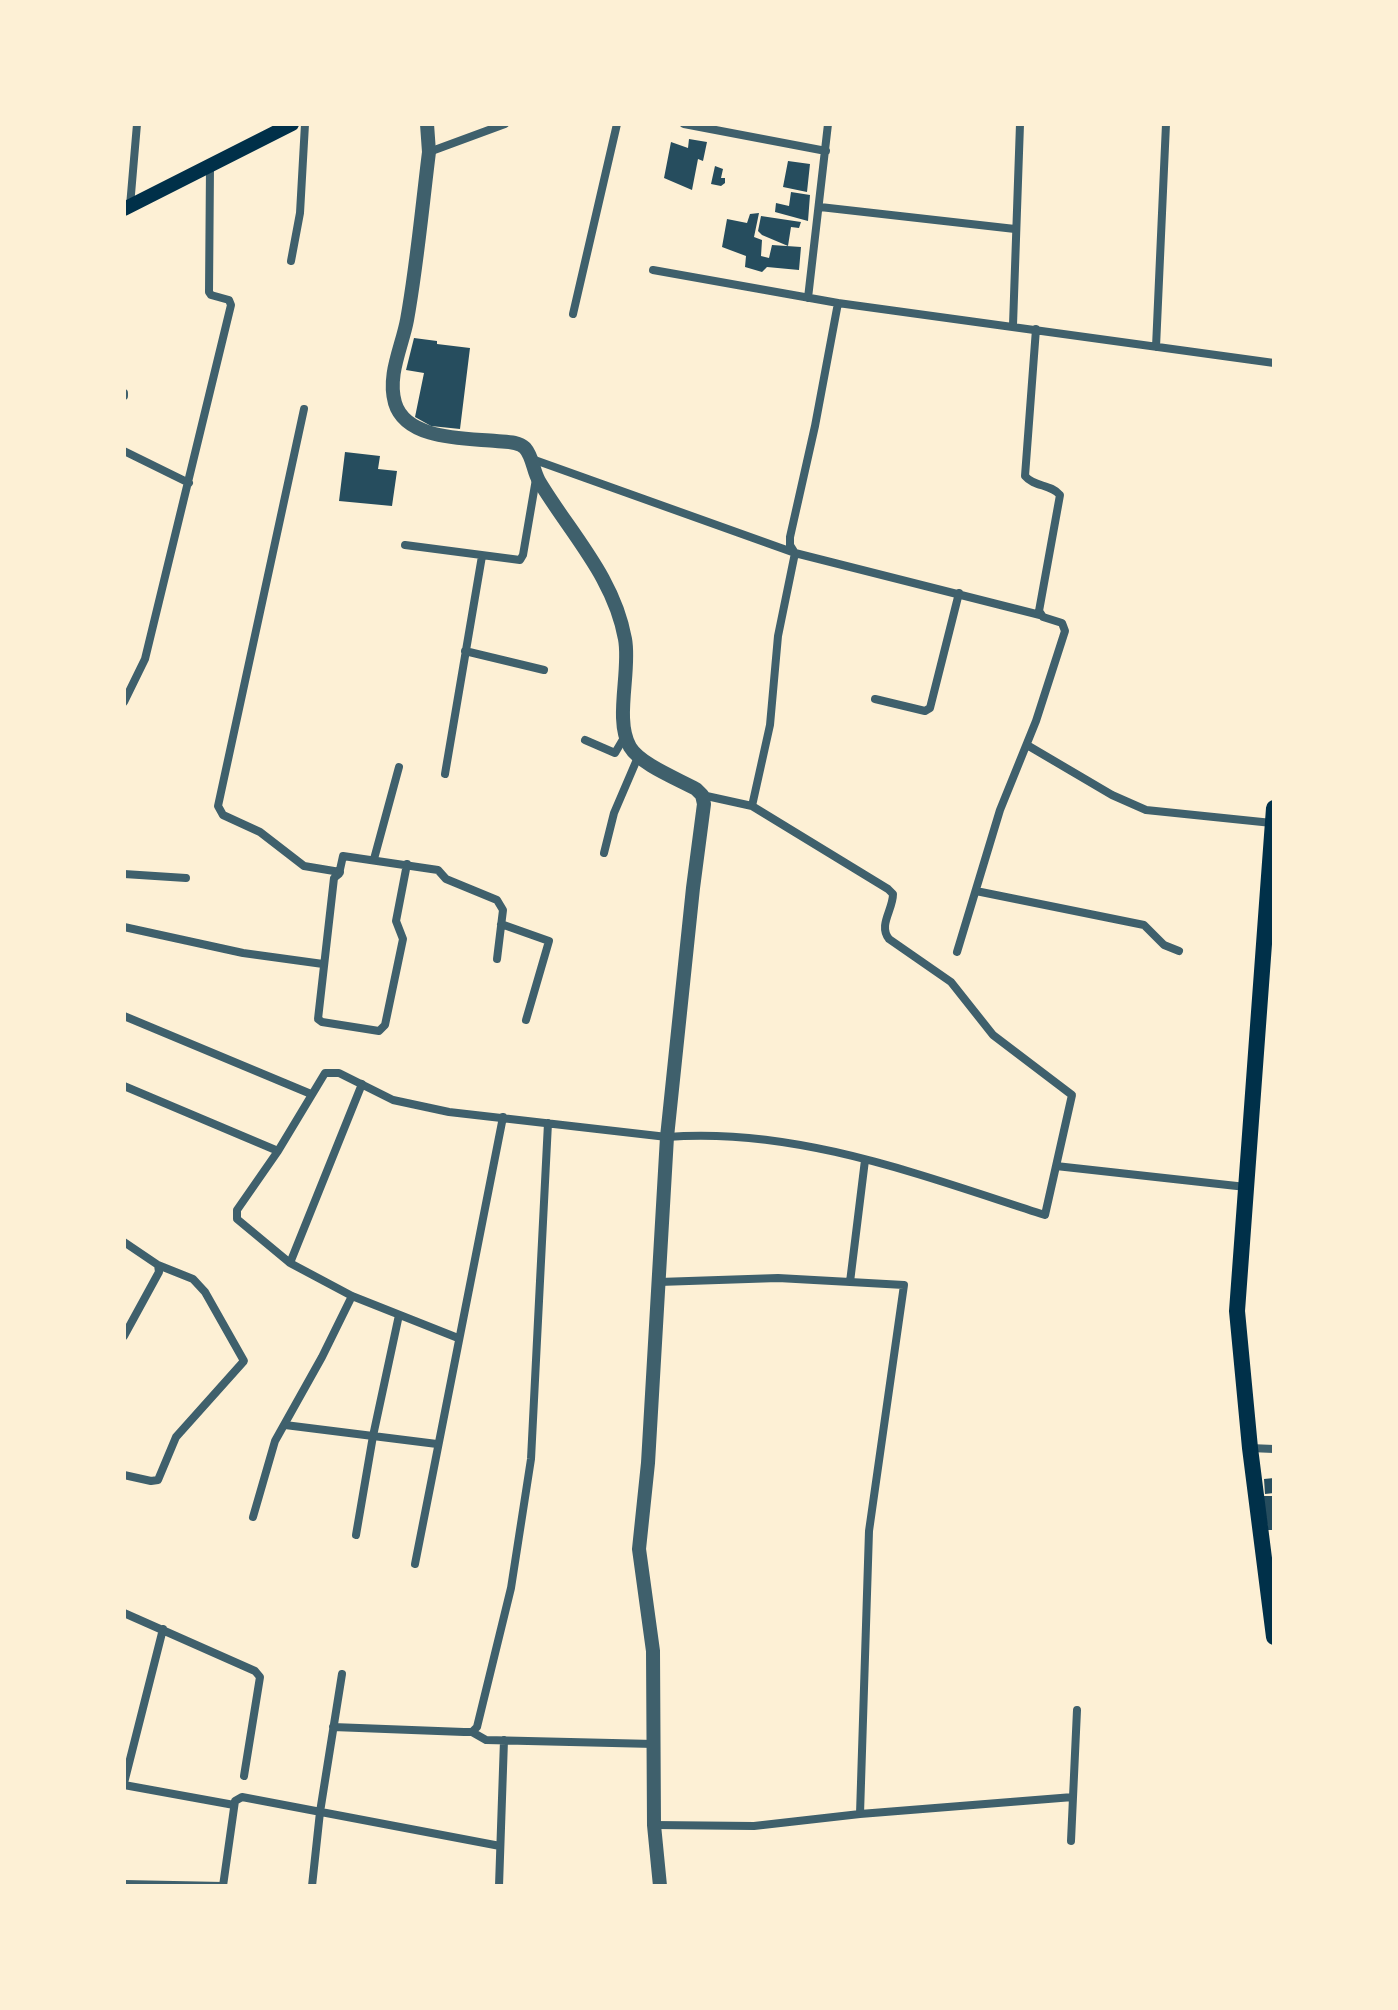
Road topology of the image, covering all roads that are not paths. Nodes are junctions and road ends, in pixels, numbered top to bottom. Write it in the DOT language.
graph roads {
  1 [pos="137,124"];
  2 [pos="292,124"];
  3 [pos="305,124"];
  4 [pos="427,124"];
  5 [pos="505,124"];
  6 [pos="617,124"];
  7 [pos="684,124"];
  8 [pos="828,124"];
  9 [pos="1020,124"];
  10 [pos="1166,124"];
  11 [pos="826,151"];
  12 [pos="429,152"];
  13 [pos="210,167"];
  14 [pos="820,207"];
  15 [pos="127,208"];
  16 [pos="1015,229"];
  17 [pos="291,261"];
  18 [pos="653,270"];
  19 [pos="808,298"];
  20 [pos="838,303"];
  21 [pos="573,314"];
  22 [pos="1013,325"];
  23 [pos="1036,329"];
  24 [pos="1156,347"];
  25 [pos="1274,363"];
  26 [pos="304,409"];
  27 [pos="124,451"];
  28 [pos="531,459"];
  29 [pos="537,478"];
  30 [pos="189,483"];
  31 [pos="405,545"];
  32 [pos="795,553"];
  33 [pos="482,556"];
  34 [pos="959,593"];
  35 [pos="1040,615"];
  36 [pos="465,651"];
  37 [pos="544,670"];
  38 [pos="875,699"];
  39 [pos="124,702"];
  40 [pos="625,735"];
  41 [pos="585,740"];
  42 [pos="1027,745"];
  43 [pos="638,757"];
  44 [pos="399,767"];
  45 [pos="445,774"];
  46 [pos="702,795"];
  47 [pos="752,806"];
  48 [pos="1274,808"];
  49 [pos="1273,823"];
  50 [pos="604,853"];
  51 [pos="374,859"];
  52 [pos="407,864"];
  53 [pos="340,872"];
  54 [pos="124,874"];
  55 [pos="186,878"];
  56 [pos="976,891"];
  57 [pos="501,924"];
  58 [pos="124,927"];
  59 [pos="1179,951"];
  60 [pos="957,952"];
  61 [pos="497,959"];
  62 [pos="323,964"];
  63 [pos="124,1016"];
  64 [pos="526,1020"];
  65 [pos="362,1084"];
  66 [pos="124,1086"];
  67 [pos="311,1094"];
  68 [pos="503,1117"];
  69 [pos="548,1123"];
  70 [pos="667,1137"];
  71 [pos="278,1151"];
  72 [pos="865,1160"];
  73 [pos="1056,1166"];
  74 [pos="1246,1187"];
  75 [pos="124,1242"];
  76 [pos="290,1263"];
  77 [pos="158,1265"];
  78 [pos="659,1282"];
  79 [pos="850,1282"];
  80 [pos="352,1296"];
  81 [pos="399,1315"];
  82 [pos="124,1336"];
  83 [pos="458,1338"];
  84 [pos="285,1425"];
  85 [pos="373,1436"];
  86 [pos="437,1444"];
  87 [pos="1250,1448"];
  88 [pos="1274,1449"];
  89 [pos="124,1475"];
  90 [pos="253,1517"];
  91 [pos="356,1535"];
  92 [pos="415,1564"];
  93 [pos="124,1613"];
  94 [pos="163,1629"];
  95 [pos="1274,1637"];
  96 [pos="342,1674"];
  97 [pos="1077,1710"];
  98 [pos="1076,1725"];
  99 [pos="333,1727"];
  100 [pos="472,1732"];
  101 [pos="504,1740"];
  102 [pos="654,1744"];
  103 [pos="244,1776"];
  104 [pos="124,1784"];
  105 [pos="234,1805"];
  106 [pos="320,1812"];
  107 [pos="860,1814"];
  108 [pos="654,1825"];
  109 [pos="1071,1841"];
  110 [pos="500,1846"];
  111 [pos="124,1884"];
  112 [pos="312,1886"];
  113 [pos="499,1886"];
  114 [pos="660,1886"];
  1 -- 15 [label="street"];
  2 -- 13 [label="main road"];
  3 -- 17 [label="street"];
  4 -- 12 [label="street"];
  5 -- 12 [label="street"];
  6 -- 21 [label="street"];
  7 -- 11 [label="street"];
  8 -- 11 [label="street"];
  9 -- 16 [label="street"];
  10 -- 24 [label="street"];
  11 -- 14 [label="street"];
  12 -- 28 [label="street"];
  13 -- 15 [label="main road"];
  13 -- 30 [label="street"];
  14 -- 16 [label="street"];
  14 -- 19 [label="street"];
  16 -- 22 [label="street"];
  18 -- 19 [label="street"];
  19 -- 20 [label="street"];
  20 -- 22 [label="street"];
  20 -- 32 [label="street"];
  22 -- 23 [label="street"];
  23 -- 24 [label="street"];
  23 -- 35 [label="street"];
  24 -- 25 [label="street"];
  26 -- 53 [label="street"];
  27 -- 30 [label="street"];
  28 -- 29 [label="street"];
  28 -- 32 [label="street"];
  29 -- 33 [label="street"];
  29 -- 40 [label="street"];
  30 -- 39 [label="street"];
  31 -- 33 [label="street"];
  32 -- 34 [label="street"];
  32 -- 47 [label="street"];
  33 -- 36 [label="street"];
  34 -- 35 [label="street"];
  34 -- 38 [label="street"];
  35 -- 42 [label="street"];
  36 -- 37 [label="street"];
  36 -- 45 [label="street"];
  40 -- 41 [label="street"];
  40 -- 43 [label="street"];
  42 -- 49 [label="street"];
  42 -- 56 [label="street"];
  43 -- 46 [label="street"];
  43 -- 50 [label="street"];
  44 -- 51 [label="street"];
  46 -- 47 [label="street"];
  46 -- 70 [label="street"];
  47 -- 73 [label="street"];
  48 -- 49 [label="main road"];
  49 -- 74 [label="main road"];
  51 -- 52 [label="street"];
  51 -- 53 [label="street"];
  52 -- 57 [label="street"];
  52 -- 62 [label="street"];
  53 -- 62 [label="street"];
  54 -- 55 [label="street"];
  56 -- 59 [label="street"];
  56 -- 60 [label="street"];
  57 -- 61 [label="street"];
  57 -- 64 [label="street"];
  58 -- 62 [label="street"];
  63 -- 67 [label="street"];
  65 -- 67 [label="street"];
  65 -- 68 [label="street"];
  65 -- 76 [label="street"];
  66 -- 71 [label="street"];
  67 -- 71 [label="street"];
  68 -- 69 [label="street"];
  68 -- 83 [label="street"];
  69 -- 70 [label="street"];
  69 -- 100 [label="street"];
  70 -- 72 [label="street"];
  70 -- 78 [label="street"];
  71 -- 76 [label="street"];
  72 -- 73 [label="street"];
  72 -- 79 [label="street"];
  73 -- 74 [label="street"];
  74 -- 87 [label="main road"];
  75 -- 77 [label="street"];
  76 -- 80 [label="street"];
  77 -- 82 [label="street"];
  77 -- 89 [label="street"];
  78 -- 79 [label="street"];
  78 -- 102 [label="street"];
  79 -- 107 [label="street"];
  80 -- 81 [label="street"];
  80 -- 84 [label="street"];
  81 -- 83 [label="street"];
  81 -- 85 [label="street"];
  83 -- 86 [label="street"];
  84 -- 85 [label="street"];
  84 -- 90 [label="street"];
  85 -- 86 [label="street"];
  85 -- 91 [label="street"];
  86 -- 92 [label="street"];
  87 -- 88 [label="street"];
  87 -- 95 [label="main road"];
  93 -- 94 [label="street"];
  94 -- 103 [label="street"];
  94 -- 104 [label="street"];
  96 -- 99 [label="street"];
  97 -- 98 [label="street"];
  98 -- 107 [label="street"];
  98 -- 109 [label="street"];
  99 -- 100 [label="street"];
  99 -- 106 [label="street"];
  100 -- 101 [label="street"];
  101 -- 102 [label="street"];
  101 -- 110 [label="street"];
  102 -- 108 [label="street"];
  104 -- 105 [label="street"];
  105 -- 106 [label="street"];
  105 -- 111 [label="street"];
  106 -- 110 [label="street"];
  106 -- 112 [label="street"];
  107 -- 108 [label="street"];
  108 -- 114 [label="street"];
  110 -- 113 [label="street"];
}
